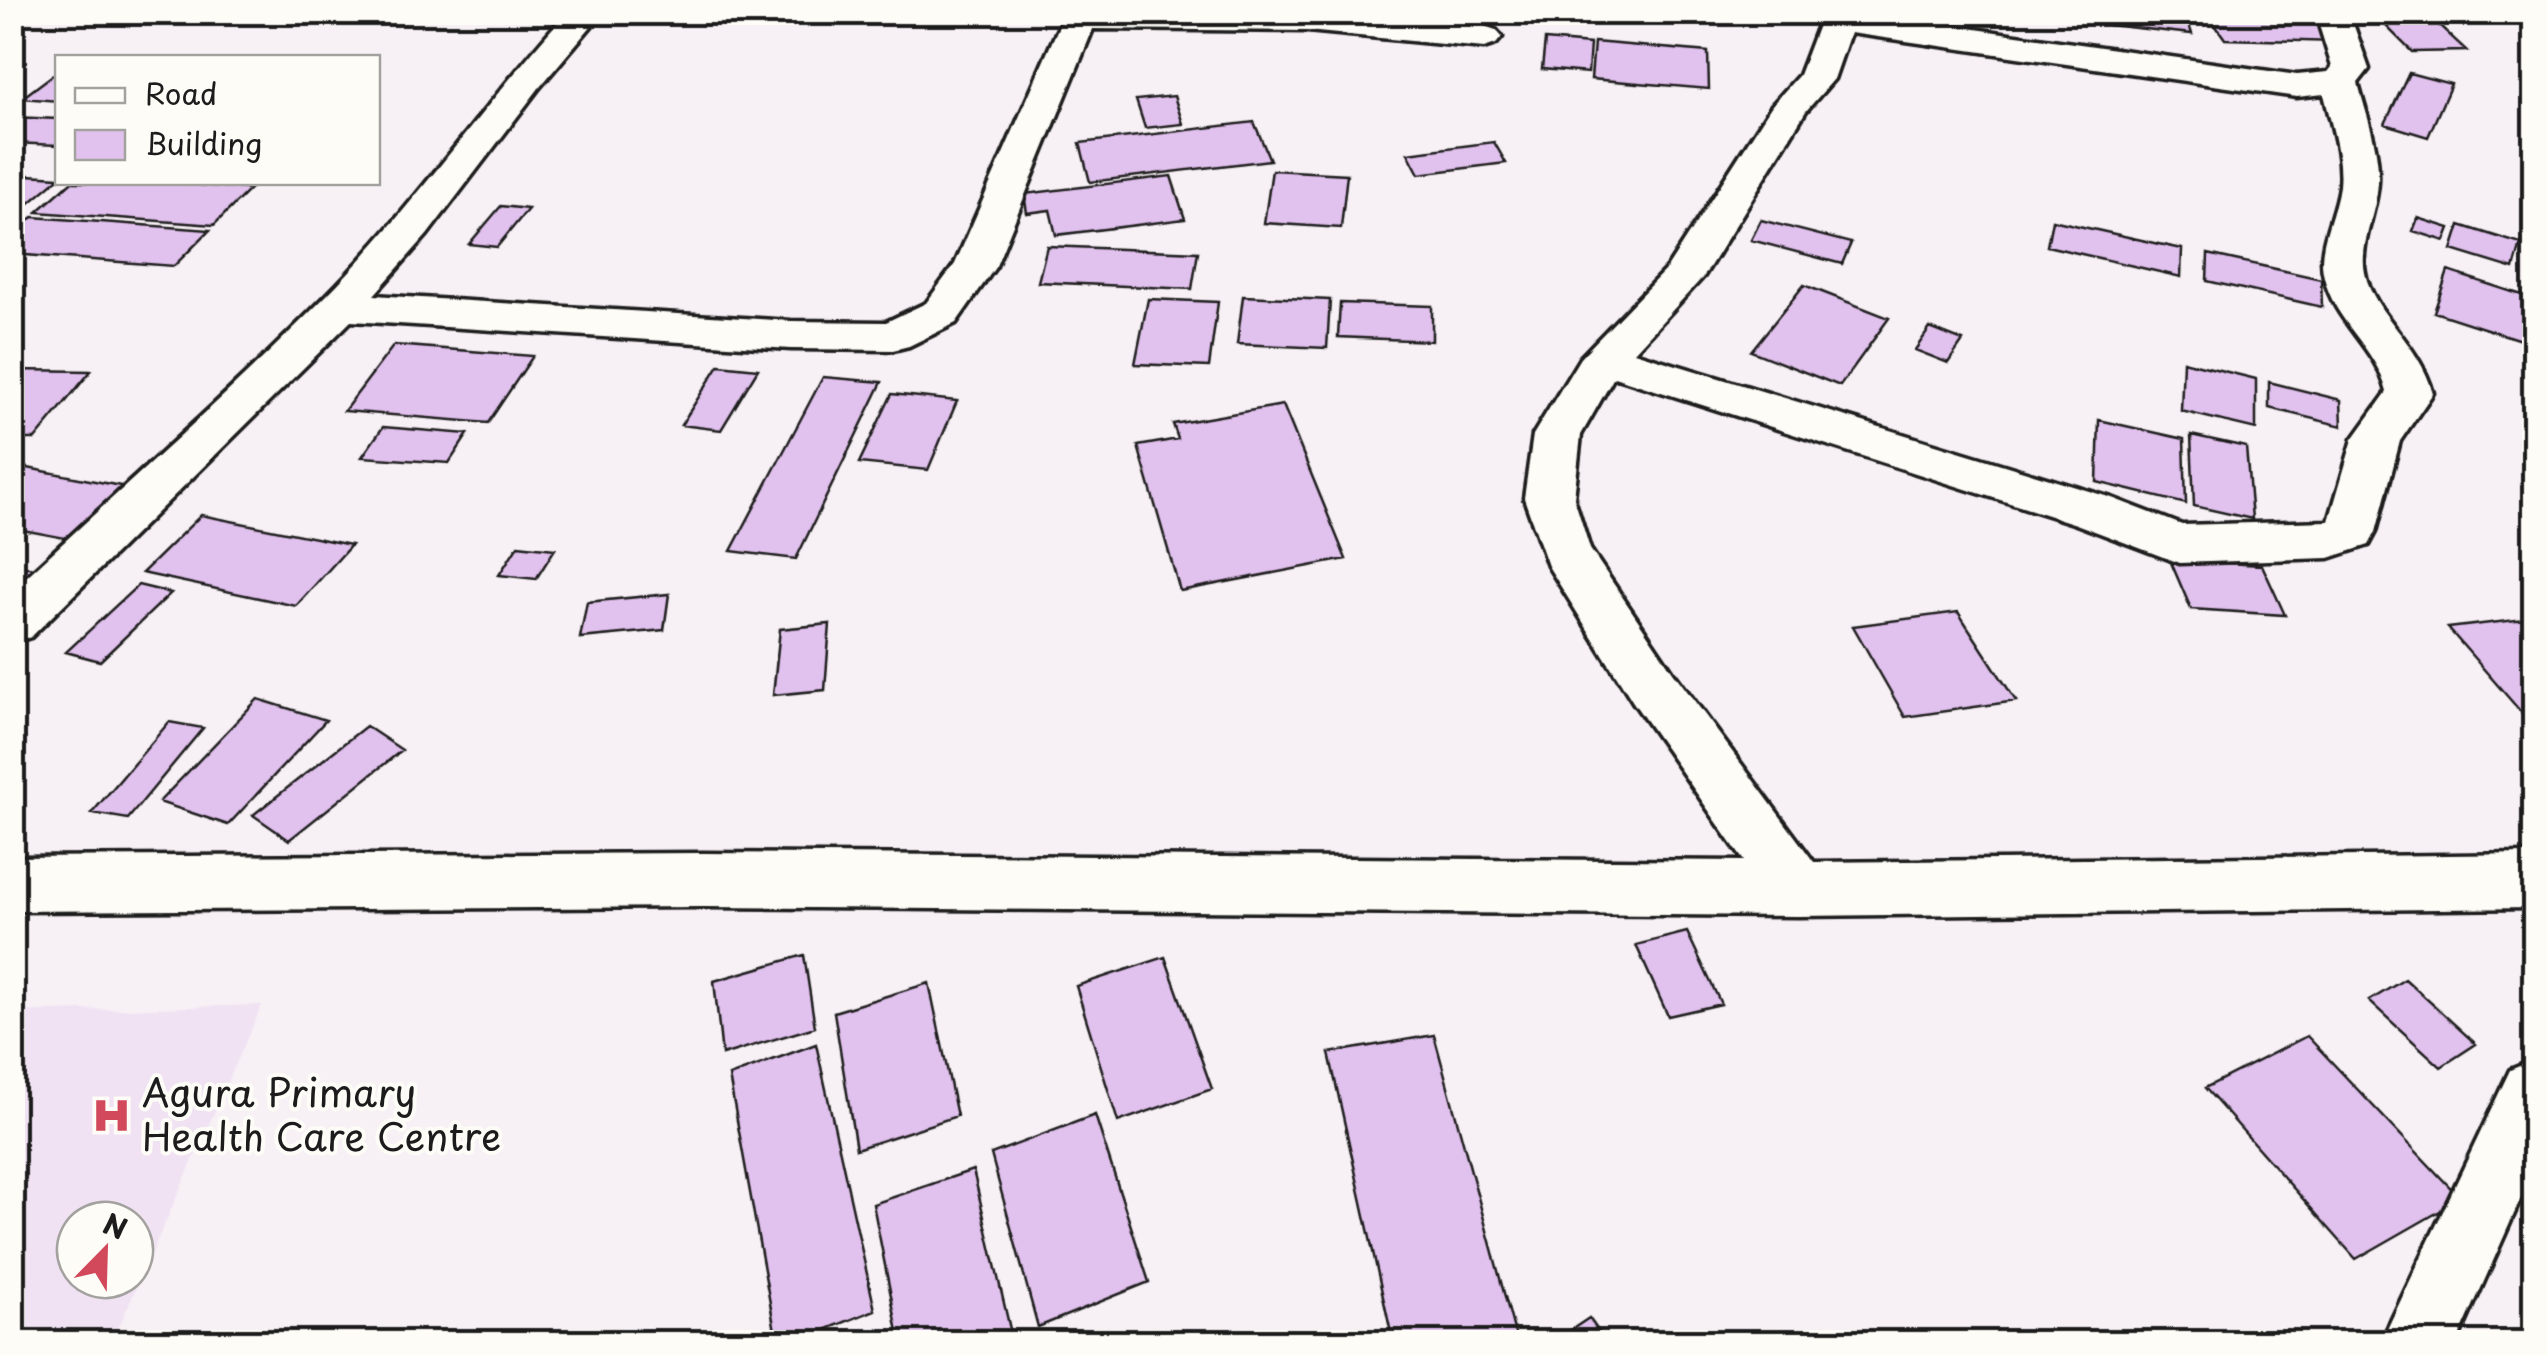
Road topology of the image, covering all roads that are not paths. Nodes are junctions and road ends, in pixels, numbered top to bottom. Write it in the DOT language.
graph roads {
  1 [pos="586,12"];
  2 [pos="2332,12"];
  3 [pos="1082,16"];
  4 [pos="1838,17"];
  5 [pos="1484,37"];
  6 [pos="2339,82"];
  7 [pos="340,308"];
  8 [pos="1602,358"];
  9 [pos="12,623"];
  10 [pos="2534,881"];
  11 [pos="12,884"];
  12 [pos="1798,889"];
  13 [pos="2534,1094"];
  14 [pos="2419,1342"];
  1 -- 7 [label="street"];
  2 -- 6 [label="street"];
  3 -- 5 [label="street"];
  3 -- 7 [label="street"];
  4 -- 6 [label="street"];
  4 -- 8 [label="street"];
  6 -- 8 [label="street"];
  7 -- 9 [label="street"];
  8 -- 12 [label="street"];
  10 -- 12 [label="street"];
  11 -- 12 [label="street"];
  13 -- 14 [label="street"];
}
